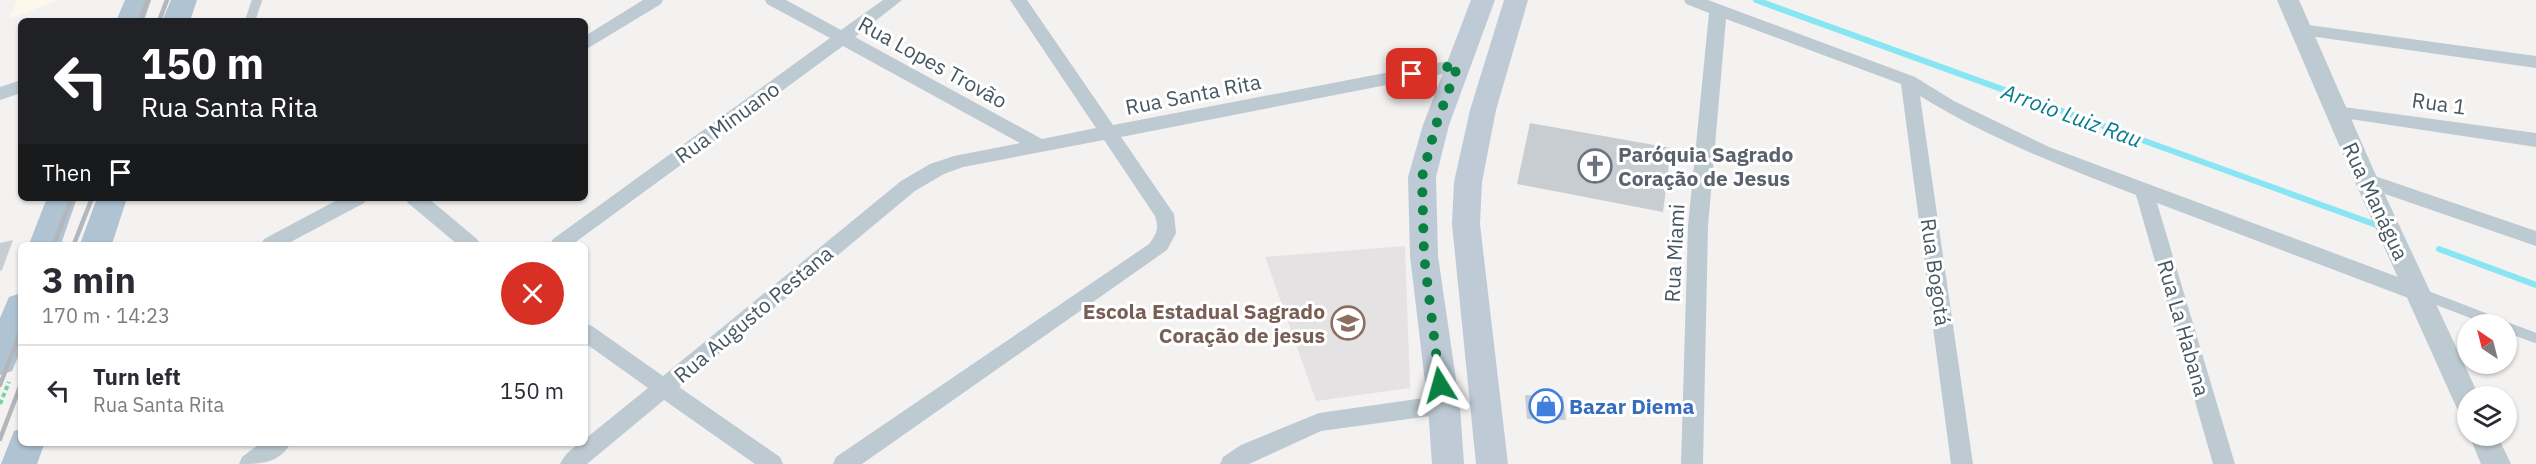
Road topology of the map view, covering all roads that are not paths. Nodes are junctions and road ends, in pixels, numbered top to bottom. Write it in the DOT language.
graph roads {
  1 [pos="138,0"];
  2 [pos="184,0"];
  3 [pos="257,0"];
  4 [pos="655,0"];
  5 [pos="773,0"];
  6 [pos="894,0"];
  7 [pos="1018,0"];
  8 [pos="1483,0"];
  9 [pos="1516,0"];
  10 [pos="1692,0"];
  11 [pos="2288,0"];
  12 [pos="1719,10"];
  13 [pos="131,18"];
  14 [pos="177,18"];
  15 [pos="251,18"];
  16 [pos="2301,30"];
  17 [pos="842,37"];
  18 [pos="588,42"];
  19 [pos="2536,62"];
  20 [pos="1458,65"];
  21 [pos="1910,81"];
  22 [pos="18,87"];
  23 [pos="0,94"];
  24 [pos="2336,112"];
  25 [pos="1108,133"];
  26 [pos="2536,140"];
  27 [pos="1040,146"];
  28 [pos="937,169"];
  29 [pos="2366,180"];
  30 [pos="2144,191"];
  31 [pos="61,201"];
  32 [pos="111,201"];
  33 [pos="351,201"];
  34 [pos="419,201"];
  35 [pos="2536,239"];
  36 [pos="46,242"];
  37 [pos="97,242"];
  38 [pos="275,242"];
  39 [pos="468,242"];
  40 [pos="563,242"];
  41 [pos="2418,293"];
  42 [pos="18,314"];
  43 [pos="2474,314"];
  44 [pos="2517,331"];
  45 [pos="588,335"];
  46 [pos="2536,338"];
  47 [pos="0,361"];
  48 [pos="2461,386"];
  49 [pos="663,389"];
  50 [pos="1444,407"];
  51 [pos="275,446"];
  52 [pos="2487,446"];
  53 [pos="250,464"];
  54 [pos="571,464"];
  55 [pos="772,464"];
  56 [pos="844,464"];
  57 [pos="1231,464"];
  58 [pos="1448,464"];
  59 [pos="1492,464"];
  60 [pos="1692,464"];
  61 [pos="1962,464"];
  62 [pos="2224,464"];
  63 [pos="2496,464"];
  1 -- 13 [label="main road"];
  2 -- 14 [label="main road"];
  3 -- 15 [label="lane"];
  4 -- 18 [label="street"];
  5 -- 17 [label="street, Rua Lopes Trovão"];
  6 -- 17 [label="street, Rua Minuano"];
  7 -- 25 [label="street"];
  8 -- 20 [label="main road"];
  9 -- 59 [label="main road"];
  10 -- 12 [label="street"];
  11 -- 16 [label="street, Rua Manágua"];
  12 -- 21 [label="street"];
  12 -- 60 [label="street, Rua Miami"];
  16 -- 19 [label="street"];
  16 -- 24 [label="street, Rua Manágua"];
  17 -- 27 [label="street, Rua Lopes Trovão"];
  17 -- 40 [label="street, Rua Minuano"];
  20 -- 25 [label="street, Rua Santa Rita"];
  20 -- 50 [label="main road"];
  21 -- 30 [label="street"];
  21 -- 61 [label="street, Rua Bogotá"];
  22 -- 23 [label="street"];
  24 -- 26 [label="street, Rua 1"];
  24 -- 29 [label="street, Rua Manágua"];
  25 -- 27 [label="street, Rua Santa Rita"];
  25 -- 56 [label="street"];
  27 -- 28 [label="street, Rua Santa Rita"];
  28 -- 49 [label="street, Rua Augusto Pestana"];
  29 -- 35 [label="street"];
  29 -- 41 [label="street, Rua Manágua"];
  30 -- 41 [label="street"];
  30 -- 62 [label="street, Rua La Habana"];
  31 -- 36 [label="main road"];
  32 -- 37 [label="main road"];
  33 -- 38 [label="street"];
  34 -- 39 [label="street"];
  41 -- 43 [label="lane"];
  41 -- 48 [label="street, Rua Manágua"];
  42 -- 47 [label="main road"];
  44 -- 46 [label="lane"];
  45 -- 49 [label="street"];
  49 -- 54 [label="street, Rua Augusto Pestana"];
  49 -- 55 [label="street"];
  50 -- 57 [label="street"];
  50 -- 58 [label="main road"];
  51 -- 53 [label="street"];
  52 -- 63 [label="street"];
}
